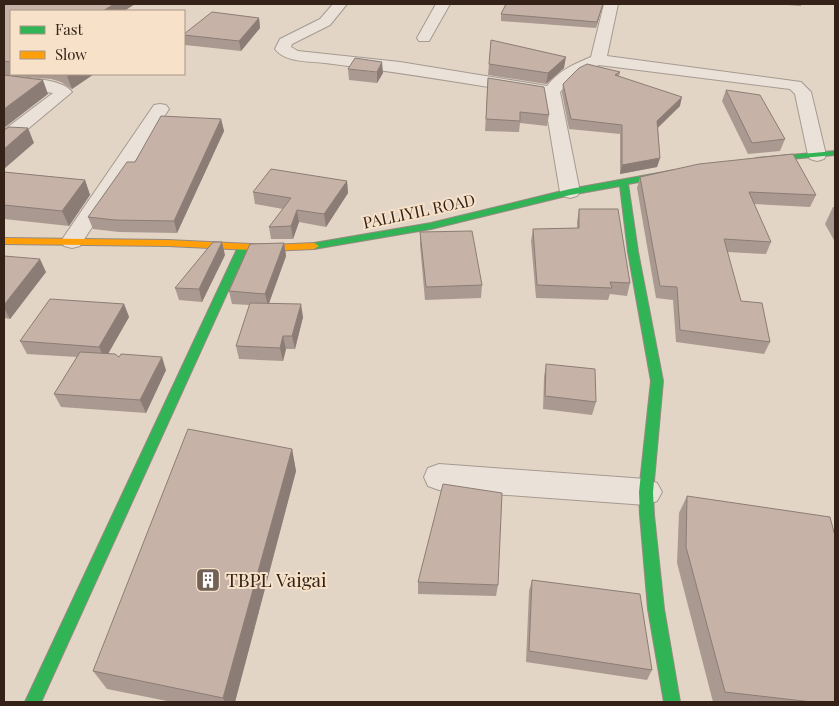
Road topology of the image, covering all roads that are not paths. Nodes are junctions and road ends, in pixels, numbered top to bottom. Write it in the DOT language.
graph roads {
  1 [pos="340,4"];
  2 [pos="444,4"];
  3 [pos="611,4"];
  4 [pos="424,38"];
  5 [pos="598,60"];
  6 [pos="41,75"];
  7 [pos="4,81"];
  8 [pos="28,84"];
  9 [pos="552,92"];
  10 [pos="160,109"];
  11 [pos="4,139"];
  12 [pos="835,153"];
  13 [pos="817,154"];
  14 [pos="742,162"];
  15 [pos="686,170"];
  16 [pos="624,183"];
  17 [pos="570,192"];
  18 [pos="4,241"];
  19 [pos="72,241"];
  20 [pos="243,246"];
  21 [pos="439,477"];
  22 [pos="646,492"];
  23 [pos="33,702"];
  24 [pos="672,702"];
  1 -- 9 [label="street"];
  2 -- 4 [label="street"];
  3 -- 5 [label="street"];
  5 -- 9 [label="street"];
  5 -- 13 [label="street"];
  6 -- 8 [label="street"];
  7 -- 8 [label="street"];
  8 -- 11 [label="street"];
  9 -- 17 [label="street"];
  10 -- 19 [label="street"];
  12 -- 13 [label="street"];
  13 -- 14 [label="street"];
  15 -- 16 [label="street, PALLIYIL ROAD"];
  16 -- 17 [label="street, PALLIYIL ROAD"];
  16 -- 22 [label="street"];
  17 -- 20 [label="street, PALLIYIL ROAD"];
  18 -- 19 [label="street, PALLIYIL ROAD"];
  19 -- 20 [label="street, PALLIYIL ROAD"];
  20 -- 23 [label="street"];
  21 -- 22 [label="street"];
  22 -- 24 [label="street"];
}
